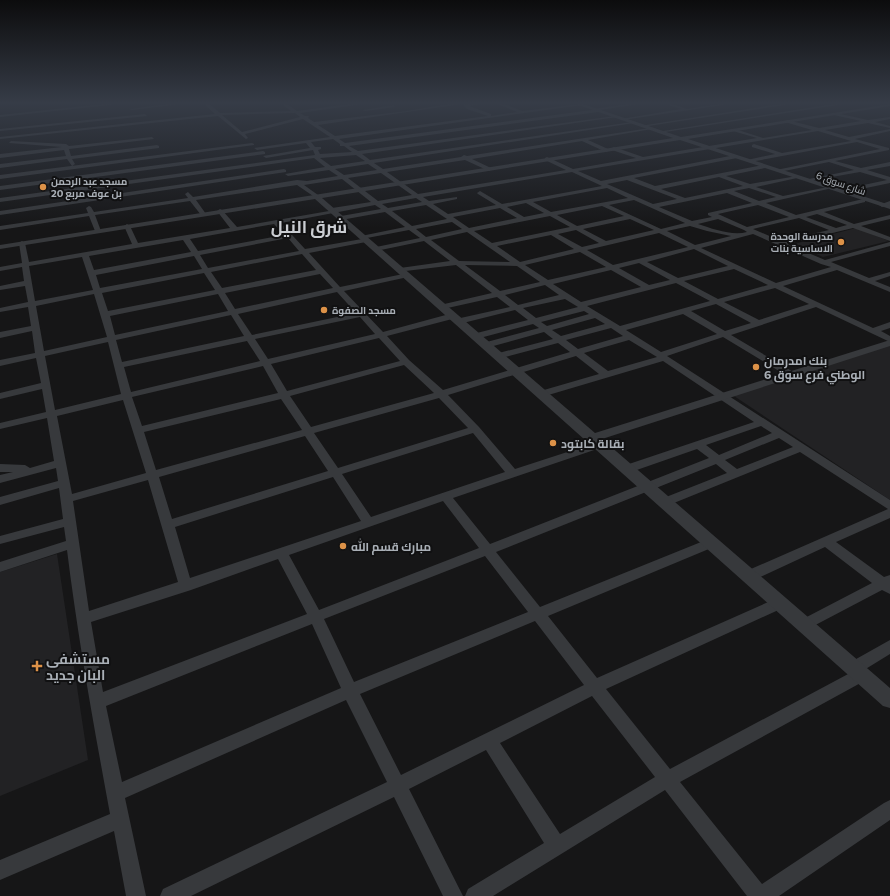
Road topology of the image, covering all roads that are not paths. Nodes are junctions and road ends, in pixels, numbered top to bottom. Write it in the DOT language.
graph roads {
  1 [pos="38,144"];
  2 [pos="103,144"];
  3 [pos="155,144"];
  4 [pos="252,144"];
  5 [pos="277,144"];
  6 [pos="310,144"];
  7 [pos="353,144"];
  8 [pos="399,144"];
  9 [pos="417,144"];
  10 [pos="440,144"];
  11 [pos="489,144"];
  12 [pos="530,144"];
  13 [pos="557,144"];
  14 [pos="591,144"];
  15 [pos="648,144"];
  16 [pos="695,144"];
  17 [pos="734,144"];
  18 [pos="765,144"];
  19 [pos="841,144"];
  20 [pos="867,144"];
  21 [pos="344,145"];
  22 [pos="254,146"];
  23 [pos="337,146"];
  24 [pos="402,146"];
  25 [pos="754,146"];
  26 [pos="157,147"];
  27 [pos="536,147"];
  28 [pos="68,148"];
  29 [pos="322,148"];
  30 [pos="709,148"];
  31 [pos="315,149"];
  32 [pos="614,149"];
  33 [pos="450,150"];
  34 [pos="606,150"];
  35 [pos="888,150"];
  36 [pos="800,151"];
  37 [pos="723,152"];
  38 [pos="357,153"];
  39 [pos="264,154"];
  40 [pos="782,154"];
  41 [pos="865,154"];
  42 [pos="416,155"];
  43 [pos="0,156"];
  44 [pos="161,156"];
  45 [pos="316,156"];
  46 [pos="362,157"];
  47 [pos="560,157"];
  48 [pos="877,157"];
  49 [pos="69,158"];
  50 [pos="465,158"];
  51 [pos="735,158"];
  52 [pos="547,159"];
  53 [pos="884,159"];
  54 [pos="645,160"];
  55 [pos="750,160"];
  56 [pos="830,160"];
  57 [pos="324,162"];
  58 [pos="369,162"];
  59 [pos="890,162"];
  60 [pos="274,163"];
  61 [pos="429,163"];
  62 [pos="812,164"];
  63 [pos="0,166"];
  64 [pos="167,166"];
  65 [pos="295,166"];
  66 [pos="691,166"];
  67 [pos="763,167"];
  68 [pos="75,168"];
  69 [pos="332,168"];
  70 [pos="490,168"];
  71 [pos="673,169"];
  72 [pos="285,170"];
  73 [pos="381,170"];
  74 [pos="478,170"];
  75 [pos="780,170"];
  76 [pos="861,170"];
  77 [pos="572,171"];
  78 [pos="844,174"];
  79 [pos="583,175"];
  80 [pos="174,176"];
  81 [pos="720,176"];
  82 [pos="0,177"];
  83 [pos="344,177"];
  84 [pos="795,177"];
  85 [pos="78,178"];
  86 [pos="628,178"];
  87 [pos="857,178"];
  88 [pos="700,180"];
  89 [pos="811,180"];
  90 [pos="864,180"];
  91 [pos="890,180"];
  92 [pos="601,182"];
  93 [pos="298,183"];
  94 [pos="398,183"];
  95 [pos="499,183"];
  96 [pos="875,184"];
  97 [pos="522,186"];
  98 [pos="609,186"];
  99 [pos="751,186"];
  100 [pos="183,187"];
  101 [pos="0,188"];
  102 [pos="507,188"];
  103 [pos="656,188"];
  104 [pos="826,188"];
  105 [pos="885,188"];
  106 [pos="82,189"];
  107 [pos="359,189"];
  108 [pos="493,191"];
  109 [pos="728,191"];
  110 [pos="842,191"];
  111 [pos="480,193"];
  112 [pos="473,194"];
  113 [pos="316,196"];
  114 [pos="419,196"];
  115 [pos="465,196"];
  116 [pos="636,198"];
  117 [pos="782,198"];
  118 [pos="191,199"];
  119 [pos="0,200"];
  120 [pos="686,200"];
  121 [pos="86,201"];
  122 [pos="527,201"];
  123 [pos="863,201"];
  124 [pos="376,202"];
  125 [pos="429,203"];
  126 [pos="758,203"];
  127 [pos="890,203"];
  128 [pos="603,204"];
  129 [pos="882,205"];
  130 [pos="501,206"];
  131 [pos="653,206"];
  132 [pos="890,209"];
  133 [pos="220,211"];
  134 [pos="387,211"];
  135 [pos="817,212"];
  136 [pos="0,214"];
  137 [pos="92,214"];
  138 [pos="203,214"];
  139 [pos="336,214"];
  140 [pos="552,214"];
  141 [pos="711,214"];
  142 [pos="631,217"];
  143 [pos="719,217"];
  144 [pos="797,217"];
  145 [pos="890,217"];
  146 [pos="450,218"];
  147 [pos="523,219"];
  148 [pos="684,220"];
  149 [pos="276,222"];
  150 [pos="692,224"];
  151 [pos="127,226"];
  152 [pos="854,226"];
  153 [pos="0,228"];
  154 [pos="411,228"];
  155 [pos="577,228"];
  156 [pos="235,229"];
  157 [pos="468,230"];
  158 [pos="836,230"];
  159 [pos="98,231"];
  160 [pos="662,231"];
  161 [pos="744,232"];
  162 [pos="552,233"];
  163 [pos="290,236"];
  164 [pos="185,237"];
  165 [pos="426,239"];
  166 [pos="890,240"];
  167 [pos="368,242"];
  168 [pos="22,243"];
  169 [pos="782,243"];
  170 [pos="606,244"];
  171 [pos="890,244"];
  172 [pos="492,245"];
  173 [pos="0,246"];
  174 [pos="136,246"];
  175 [pos="697,247"];
  176 [pos="876,248"];
  177 [pos="581,250"];
  178 [pos="196,253"];
  179 [pos="305,253"];
  180 [pos="85,254"];
  181 [pos="890,254"];
  182 [pos="640,261"];
  183 [pos="824,262"];
  184 [pos="459,263"];
  185 [pos="26,264"];
  186 [pos="519,264"];
  187 [pos="736,266"];
  188 [pos="611,268"];
  189 [pos="837,268"];
  190 [pos="0,269"];
  191 [pos="207,271"];
  192 [pos="322,271"];
  193 [pos="403,272"];
  194 [pos="92,273"];
  195 [pos="890,274"];
  196 [pos="676,281"];
  197 [pos="868,281"];
  198 [pos="28,283"];
  199 [pos="547,283"];
  200 [pos="778,286"];
  201 [pos="646,287"];
  202 [pos="0,288"];
  203 [pos="340,288"];
  204 [pos="219,290"];
  205 [pos="890,290"];
  206 [pos="97,291"];
  207 [pos="500,295"];
  208 [pos="566,296"];
  209 [pos="717,302"];
  210 [pos="32,304"];
  211 [pos="818,304"];
  212 [pos="583,306"];
  213 [pos="443,307"];
  214 [pos="518,308"];
  215 [pos="0,310"];
  216 [pos="685,311"];
  217 [pos="233,312"];
  218 [pos="104,314"];
  219 [pos="363,314"];
  220 [pos="596,315"];
  221 [pos="456,319"];
  222 [pos="534,321"];
  223 [pos="757,323"];
  224 [pos="890,325"];
  225 [pos="616,327"];
  226 [pos="36,328"];
  227 [pos="545,329"];
  228 [pos="873,331"];
  229 [pos="724,334"];
  230 [pos="0,335"];
  231 [pos="382,335"];
  232 [pos="630,336"];
  233 [pos="111,338"];
  234 [pos="250,338"];
  235 [pos="890,339"];
  236 [pos="559,340"];
  237 [pos="481,341"];
  238 [pos="890,344"];
  239 [pos="576,352"];
  240 [pos="40,354"];
  241 [pos="498,356"];
  242 [pos="662,356"];
  243 [pos="266,362"];
  244 [pos="406,362"];
  245 [pos="0,363"];
  246 [pos="120,365"];
  247 [pos="516,372"];
  248 [pos="607,375"];
  249 [pos="792,375"];
  250 [pos="46,385"];
  251 [pos="441,394"];
  252 [pos="541,394"];
  253 [pos="284,395"];
  254 [pos="0,396"];
  255 [pos="127,396"];
  256 [pos="721,396"];
  257 [pos="52,414"];
  258 [pos="763,422"];
  259 [pos="0,426"];
  260 [pos="139,430"];
  261 [pos="475,430"];
  262 [pos="308,431"];
  263 [pos="780,434"];
  264 [pos="595,441"];
  265 [pos="698,444"];
  266 [pos="801,448"];
  267 [pos="717,460"];
  268 [pos="61,463"];
  269 [pos="0,468"];
  270 [pos="37,469"];
  271 [pos="626,469"];
  272 [pos="512,473"];
  273 [pos="336,474"];
  274 [pos="736,474"];
  275 [pos="152,475"];
  276 [pos="0,479"];
  277 [pos="64,483"];
  278 [pos="648,488"];
  279 [pos="445,496"];
  280 [pos="67,499"];
  281 [pos="0,501"];
  282 [pos="665,502"];
  283 [pos="890,506"];
  284 [pos="890,513"];
  285 [pos="70,521"];
  286 [pos="368,522"];
  287 [pos="168,525"];
  288 [pos="0,540"];
  289 [pos="826,541"];
  290 [pos="711,543"];
  291 [pos="73,544"];
  292 [pos="487,549"];
  293 [pos="281,552"];
  294 [pos="0,567"];
  295 [pos="749,576"];
  296 [pos="888,584"];
  297 [pos="186,586"];
  298 [pos="780,603"];
  299 [pos="537,614"];
  300 [pos="315,616"];
  301 [pos="84,618"];
  302 [pos="804,625"];
  303 [pos="890,646"];
  304 [pos="857,671"];
  305 [pos="594,687"];
  306 [pos="350,691"];
  307 [pos="890,700"];
  308 [pos="98,702"];
  309 [pos="489,740"];
  310 [pos="668,779"];
  311 [pos="397,786"];
  312 [pos="115,794"];
  313 [pos="890,809"];
  314 [pos="120,819"];
  315 [pos="557,846"];
  316 [pos="0,870"];
  317 [pos="136,896"];
  318 [pos="170,896"];
  319 [pos="453,896"];
  320 [pos="475,896"];
  321 [pos="759,896"];
  322 [pos="762,896"];
  1 -- 28 [label="street"];
  2 -- 28 [label="street"];
  3 -- 26 [label="street"];
  4 -- 22 [label="street"];
  5 -- 22 [label="street"];
  6 -- 31 [label="street"];
  7 -- 21 [label="street"];
  8 -- 24 [label="street"];
  9 -- 24 [label="street"];
  10 -- 33 [label="street"];
  11 -- 33 [label="street"];
  12 -- 27 [label="street"];
  13 -- 27 [label="street"];
  14 -- 34 [label="street"];
  15 -- 32 [label="street"];
  16 -- 30 [label="street"];
  17 -- 30 [label="street"];
  18 -- 25 [label="street"];
  19 -- 36 [label="street"];
  20 -- 35 [label="street"];
  21 -- 23 [label="street"];
  21 -- 38 [label="street"];
  22 -- 39 [label="street"];
  22 -- 44 [label="street"];
  24 -- 38 [label="street"];
  25 -- 37 [label="street"];
  25 -- 40 [label="street"];
  26 -- 44 [label="street"];
  26 -- 49 [label="street"];
  27 -- 47 [label="street"];
  27 -- 50 [label="street"];
  28 -- 43 [label="street"];
  28 -- 49 [label="street"];
  29 -- 31 [label="street"];
  30 -- 37 [label="street"];
  30 -- 54 [label="street"];
  31 -- 39 [label="street"];
  31 -- 45 [label="street"];
  32 -- 34 [label="street"];
  32 -- 54 [label="street"];
  33 -- 42 [label="street"];
  33 -- 50 [label="street"];
  34 -- 47 [label="street"];
  35 -- 41 [label="street"];
  36 -- 40 [label="street"];
  36 -- 56 [label="street"];
  37 -- 51 [label="street, شارع سوق 6"];
  37 -- 55 [label="street, شارع سوق 6"];
  38 -- 45 [label="street"];
  38 -- 46 [label="street"];
  39 -- 60 [label="street"];
  39 -- 64 [label="street"];
  40 -- 55 [label="street"];
  40 -- 62 [label="street"];
  41 -- 48 [label="street"];
  41 -- 56 [label="street"];
  42 -- 58 [label="street"];
  42 -- 61 [label="street"];
  44 -- 64 [label="street"];
  44 -- 68 [label="street"];
  45 -- 57 [label="street"];
  45 -- 60 [label="street"];
  46 -- 57 [label="street"];
  46 -- 58 [label="street"];
  47 -- 52 [label="street"];
  49 -- 63 [label="street"];
  49 -- 68 [label="street"];
  50 -- 61 [label="street"];
  50 -- 70 [label="street"];
  51 -- 66 [label="street"];
  51 -- 67 [label="street, شارع سوق 6"];
  52 -- 70 [label="street"];
  52 -- 77 [label="street"];
  53 -- 59 [label="street"];
  54 -- 71 [label="street"];
  54 -- 77 [label="street"];
  55 -- 75 [label="street, شارع سوق 6"];
  56 -- 62 [label="street"];
  56 -- 76 [label="street"];
  57 -- 65 [label="street"];
  57 -- 69 [label="street"];
  58 -- 69 [label="street"];
  58 -- 73 [label="street"];
  59 -- 76 [label="street"];
  60 -- 72 [label="street"];
  60 -- 80 [label="street"];
  61 -- 73 [label="street"];
  62 -- 75 [label="street"];
  64 -- 80 [label="street"];
  64 -- 85 [label="street"];
  66 -- 71 [label="street"];
  66 -- 81 [label="street"];
  67 -- 81 [label="street"];
  67 -- 84 [label="street, شارع سوق 6"];
  68 -- 82 [label="street"];
  68 -- 85 [label="street"];
  69 -- 72 [label="street"];
  69 -- 83 [label="street"];
  70 -- 74 [label="street"];
  71 -- 86 [label="street"];
  71 -- 88 [label="street"];
  72 -- 93 [label="street"];
  72 -- 100 [label="street"];
  73 -- 83 [label="street"];
  73 -- 94 [label="street"];
  74 -- 94 [label="street"];
  74 -- 95 [label="street"];
  75 -- 89 [label="street, شارع سوق 6"];
  76 -- 78 [label="street"];
  76 -- 91 [label="street"];
  77 -- 79 [label="street"];
  77 -- 95 [label="street"];
  78 -- 87 [label="street"];
  78 -- 89 [label="street"];
  79 -- 92 [label="street"];
  79 -- 97 [label="street"];
  80 -- 100 [label="street"];
  80 -- 106 [label="street"];
  81 -- 88 [label="street"];
  81 -- 99 [label="street"];
  83 -- 93 [label="street"];
  83 -- 107 [label="street"];
  84 -- 99 [label="street"];
  84 -- 104 [label="street, شارع سوق 6"];
  85 -- 101 [label="street"];
  85 -- 106 [label="street"];
  86 -- 92 [label="street"];
  86 -- 103 [label="street"];
  88 -- 103 [label="street"];
  89 -- 110 [label="street, شارع سوق 6"];
  90 -- 96 [label="street"];
  91 -- 96 [label="street"];
  92 -- 98 [label="street"];
  93 -- 113 [label="street"];
  93 -- 118 [label="street"];
  94 -- 107 [label="street"];
  94 -- 114 [label="street"];
  95 -- 102 [label="street"];
  95 -- 114 [label="street"];
  96 -- 105 [label="street"];
  96 -- 110 [label="street"];
  98 -- 116 [label="street"];
  98 -- 122 [label="street"];
  99 -- 109 [label="street"];
  99 -- 117 [label="street"];
  100 -- 118 [label="street"];
  100 -- 121 [label="street"];
  103 -- 120 [label="street"];
  104 -- 117 [label="street"];
  104 -- 123 [label="street, شارع سوق 6"];
  106 -- 119 [label="street"];
  106 -- 121 [label="street"];
  107 -- 113 [label="street"];
  107 -- 124 [label="street"];
  108 -- 111 [label="street"];
  109 -- 120 [label="street"];
  109 -- 126 [label="street"];
  110 -- 129 [label="street, شارع سوق 6"];
  111 -- 112 [label="street"];
  111 -- 130 [label="street"];
  113 -- 133 [label="street"];
  113 -- 139 [label="street"];
  114 -- 124 [label="street"];
  114 -- 125 [label="street"];
  115 -- 125 [label="street"];
  116 -- 128 [label="street"];
  116 -- 131 [label="street"];
  117 -- 126 [label="street"];
  118 -- 137 [label="street"];
  118 -- 138 [label="street"];
  120 -- 131 [label="street"];
  121 -- 136 [label="street"];
  121 -- 137 [label="street"];
  122 -- 130 [label="street"];
  122 -- 140 [label="street"];
  123 -- 132 [label="street, شارع سوق 6"];
  123 -- 135 [label="street"];
  124 -- 134 [label="street"];
  124 -- 139 [label="street"];
  125 -- 134 [label="street"];
  125 -- 146 [label="street"];
  126 -- 141 [label="street"];
  126 -- 144 [label="street"];
  127 -- 129 [label="street"];
  128 -- 140 [label="street"];
  128 -- 142 [label="street"];
  129 -- 132 [label="street, شارع سوق 6"];
  130 -- 146 [label="street"];
  130 -- 147 [label="street"];
  131 -- 148 [label="street"];
  133 -- 138 [label="street"];
  133 -- 156 [label="street"];
  134 -- 139 [label="street"];
  134 -- 154 [label="street"];
  135 -- 144 [label="street"];
  135 -- 152 [label="street"];
  137 -- 153 [label="street"];
  137 -- 159 [label="street"];
  138 -- 151 [label="street"];
  139 -- 149 [label="street"];
  139 -- 167 [label="street"];
  140 -- 147 [label="street"];
  140 -- 155 [label="street"];
  141 -- 143 [label="street"];
  141 -- 148 [label="street"];
  142 -- 155 [label="street"];
  142 -- 160 [label="street"];
  143 -- 150 [label="street"];
  143 -- 161 [label="street"];
  144 -- 158 [label="street"];
  144 -- 161 [label="street"];
  145 -- 152 [label="street"];
  146 -- 154 [label="street"];
  146 -- 157 [label="street"];
  147 -- 157 [label="street"];
  148 -- 150 [label="street"];
  149 -- 156 [label="street"];
  149 -- 163 [label="street"];
  150 -- 160 [label="street"];
  150 -- 161 [label="street"];
  151 -- 159 [label="street"];
  151 -- 174 [label="street"];
  152 -- 158 [label="street"];
  152 -- 166 [label="street"];
  154 -- 165 [label="street"];
  154 -- 167 [label="street"];
  155 -- 162 [label="street"];
  155 -- 170 [label="street"];
  156 -- 164 [label="street"];
  157 -- 165 [label="street"];
  157 -- 172 [label="street"];
  158 -- 169 [label="street"];
  159 -- 168 [label="street"];
  160 -- 170 [label="street"];
  160 -- 175 [label="street"];
  161 -- 169 [label="street"];
  161 -- 175 [label="street"];
  162 -- 172 [label="street"];
  162 -- 177 [label="street"];
  163 -- 178 [label="street"];
  163 -- 179 [label="street"];
  164 -- 174 [label="street"];
  164 -- 178 [label="street"];
  165 -- 167 [label="street"];
  165 -- 184 [label="street"];
  167 -- 179 [label="street"];
  167 -- 193 [label="street"];
  168 -- 173 [label="street"];
  168 -- 185 [label="street"];
  169 -- 183 [label="street"];
  170 -- 177 [label="street"];
  171 -- 176 [label="street"];
  172 -- 186 [label="street"];
  174 -- 180 [label="street"];
  175 -- 182 [label="street"];
  175 -- 187 [label="street"];
  176 -- 181 [label="street"];
  176 -- 183 [label="street"];
  177 -- 186 [label="street"];
  177 -- 188 [label="street"];
  178 -- 191 [label="street"];
  178 -- 194 [label="street"];
  179 -- 191 [label="street"];
  179 -- 192 [label="street"];
  180 -- 185 [label="street"];
  180 -- 194 [label="street"];
  182 -- 188 [label="street"];
  182 -- 196 [label="street"];
  183 -- 189 [label="street"];
  184 -- 186 [label="street"];
  184 -- 193 [label="street"];
  184 -- 207 [label="street"];
  185 -- 190 [label="street"];
  185 -- 198 [label="street"];
  186 -- 199 [label="street"];
  187 -- 196 [label="street"];
  187 -- 200 [label="street"];
  188 -- 199 [label="street"];
  188 -- 201 [label="street"];
  189 -- 197 [label="street"];
  189 -- 200 [label="street"];
  191 -- 204 [label="street"];
  191 -- 206 [label="street"];
  192 -- 203 [label="street"];
  192 -- 204 [label="street"];
  193 -- 203 [label="street"];
  193 -- 213 [label="street"];
  194 -- 206 [label="street"];
  195 -- 197 [label="street"];
  196 -- 201 [label="street"];
  196 -- 209 [label="street"];
  197 -- 205 [label="street"];
  198 -- 202 [label="street"];
  198 -- 210 [label="street"];
  199 -- 207 [label="street"];
  199 -- 208 [label="street"];
  200 -- 209 [label="street"];
  200 -- 211 [label="street"];
  201 -- 212 [label="street"];
  203 -- 217 [label="street"];
  203 -- 219 [label="street"];
  204 -- 217 [label="street"];
  204 -- 218 [label="street"];
  206 -- 210 [label="street"];
  206 -- 218 [label="street"];
  207 -- 213 [label="street"];
  207 -- 214 [label="street"];
  208 -- 212 [label="street"];
  208 -- 214 [label="street"];
  209 -- 216 [label="street"];
  209 -- 223 [label="street"];
  210 -- 215 [label="street"];
  210 -- 226 [label="street"];
  211 -- 223 [label="street"];
  211 -- 228 [label="street"];
  212 -- 220 [label="street"];
  212 -- 222 [label="street"];
  213 -- 221 [label="street"];
  214 -- 221 [label="street"];
  214 -- 222 [label="street"];
  216 -- 225 [label="street"];
  216 -- 229 [label="street"];
  217 -- 233 [label="street"];
  217 -- 234 [label="street"];
  218 -- 233 [label="street"];
  219 -- 231 [label="street"];
  219 -- 234 [label="street"];
  220 -- 225 [label="street"];
  220 -- 227 [label="street"];
  221 -- 231 [label="street"];
  221 -- 237 [label="street"];
  222 -- 227 [label="street"];
  222 -- 237 [label="street"];
  223 -- 229 [label="street"];
  224 -- 228 [label="street"];
  225 -- 232 [label="street"];
  225 -- 236 [label="street"];
  226 -- 230 [label="street"];
  226 -- 240 [label="street"];
  227 -- 236 [label="street"];
  227 -- 237 [label="street"];
  228 -- 235 [label="street"];
  229 -- 242 [label="street"];
  229 -- 249 [label="street"];
  231 -- 243 [label="street"];
  231 -- 244 [label="street"];
  232 -- 239 [label="street"];
  232 -- 242 [label="street"];
  233 -- 240 [label="street"];
  233 -- 246 [label="street"];
  234 -- 243 [label="street"];
  234 -- 246 [label="street"];
  236 -- 239 [label="street"];
  236 -- 241 [label="street"];
  237 -- 241 [label="street"];
  238 -- 249 [label="street"];
  239 -- 247 [label="street"];
  239 -- 248 [label="street"];
  240 -- 245 [label="street"];
  240 -- 250 [label="street"];
  241 -- 247 [label="street"];
  242 -- 248 [label="street"];
  242 -- 256 [label="street"];
  243 -- 253 [label="street"];
  243 -- 255 [label="street"];
  244 -- 251 [label="street"];
  244 -- 253 [label="street"];
  246 -- 255 [label="street"];
  247 -- 251 [label="street"];
  247 -- 252 [label="street"];
  248 -- 252 [label="street"];
  249 -- 256 [label="street"];
  250 -- 254 [label="street"];
  250 -- 257 [label="street"];
  251 -- 261 [label="street"];
  251 -- 262 [label="street"];
  252 -- 264 [label="street"];
  253 -- 260 [label="street"];
  253 -- 262 [label="street"];
  255 -- 257 [label="street"];
  255 -- 260 [label="street"];
  256 -- 258 [label="street"];
  256 -- 264 [label="street"];
  257 -- 259 [label="street"];
  257 -- 268 [label="street"];
  258 -- 263 [label="street"];
  258 -- 265 [label="street"];
  260 -- 275 [label="street"];
  261 -- 272 [label="street"];
  261 -- 273 [label="street"];
  262 -- 273 [label="street"];
  262 -- 275 [label="street"];
  263 -- 266 [label="street"];
  263 -- 267 [label="street"];
  264 -- 271 [label="street"];
  264 -- 272 [label="street"];
  265 -- 267 [label="street"];
  265 -- 271 [label="street"];
  266 -- 274 [label="street"];
  266 -- 283 [label="street"];
  267 -- 274 [label="street"];
  267 -- 278 [label="street"];
  268 -- 270 [label="street"];
  268 -- 277 [label="street"];
  269 -- 270 [label="street"];
  270 -- 276 [label="street"];
  271 -- 278 [label="street"];
  272 -- 279 [label="street"];
  273 -- 286 [label="street"];
  273 -- 287 [label="street"];
  274 -- 282 [label="street"];
  275 -- 280 [label="street"];
  275 -- 287 [label="street"];
  277 -- 280 [label="street"];
  277 -- 281 [label="street"];
  278 -- 282 [label="street"];
  278 -- 292 [label="street"];
  279 -- 286 [label="street"];
  279 -- 292 [label="street"];
  280 -- 285 [label="street"];
  282 -- 290 [label="street"];
  284 -- 289 [label="street"];
  285 -- 288 [label="street"];
  285 -- 291 [label="street"];
  286 -- 293 [label="street"];
  287 -- 297 [label="street"];
  289 -- 295 [label="street"];
  289 -- 296 [label="street"];
  290 -- 295 [label="street"];
  290 -- 299 [label="street"];
  291 -- 294 [label="street"];
  291 -- 301 [label="street"];
  292 -- 299 [label="street"];
  292 -- 300 [label="street"];
  293 -- 297 [label="street"];
  293 -- 300 [label="street"];
  295 -- 298 [label="street"];
  296 -- 302 [label="street"];
  297 -- 301 [label="street"];
  298 -- 302 [label="street"];
  298 -- 305 [label="street"];
  299 -- 305 [label="street"];
  299 -- 306 [label="street"];
  300 -- 306 [label="street"];
  300 -- 308 [label="street"];
  301 -- 308 [label="street"];
  302 -- 304 [label="street"];
  303 -- 304 [label="street"];
  304 -- 307 [label="street"];
  304 -- 310 [label="street"];
  305 -- 309 [label="street"];
  305 -- 310 [label="street"];
  306 -- 311 [label="street"];
  306 -- 312 [label="street"];
  308 -- 312 [label="street"];
  309 -- 311 [label="street"];
  309 -- 315 [label="street"];
  310 -- 315 [label="street"];
  310 -- 321 [label="street"];
  311 -- 318 [label="street"];
  311 -- 319 [label="street"];
  312 -- 314 [label="street"];
  313 -- 322 [label="street"];
  314 -- 316 [label="street"];
  314 -- 317 [label="street"];
  315 -- 320 [label="street"];
}
